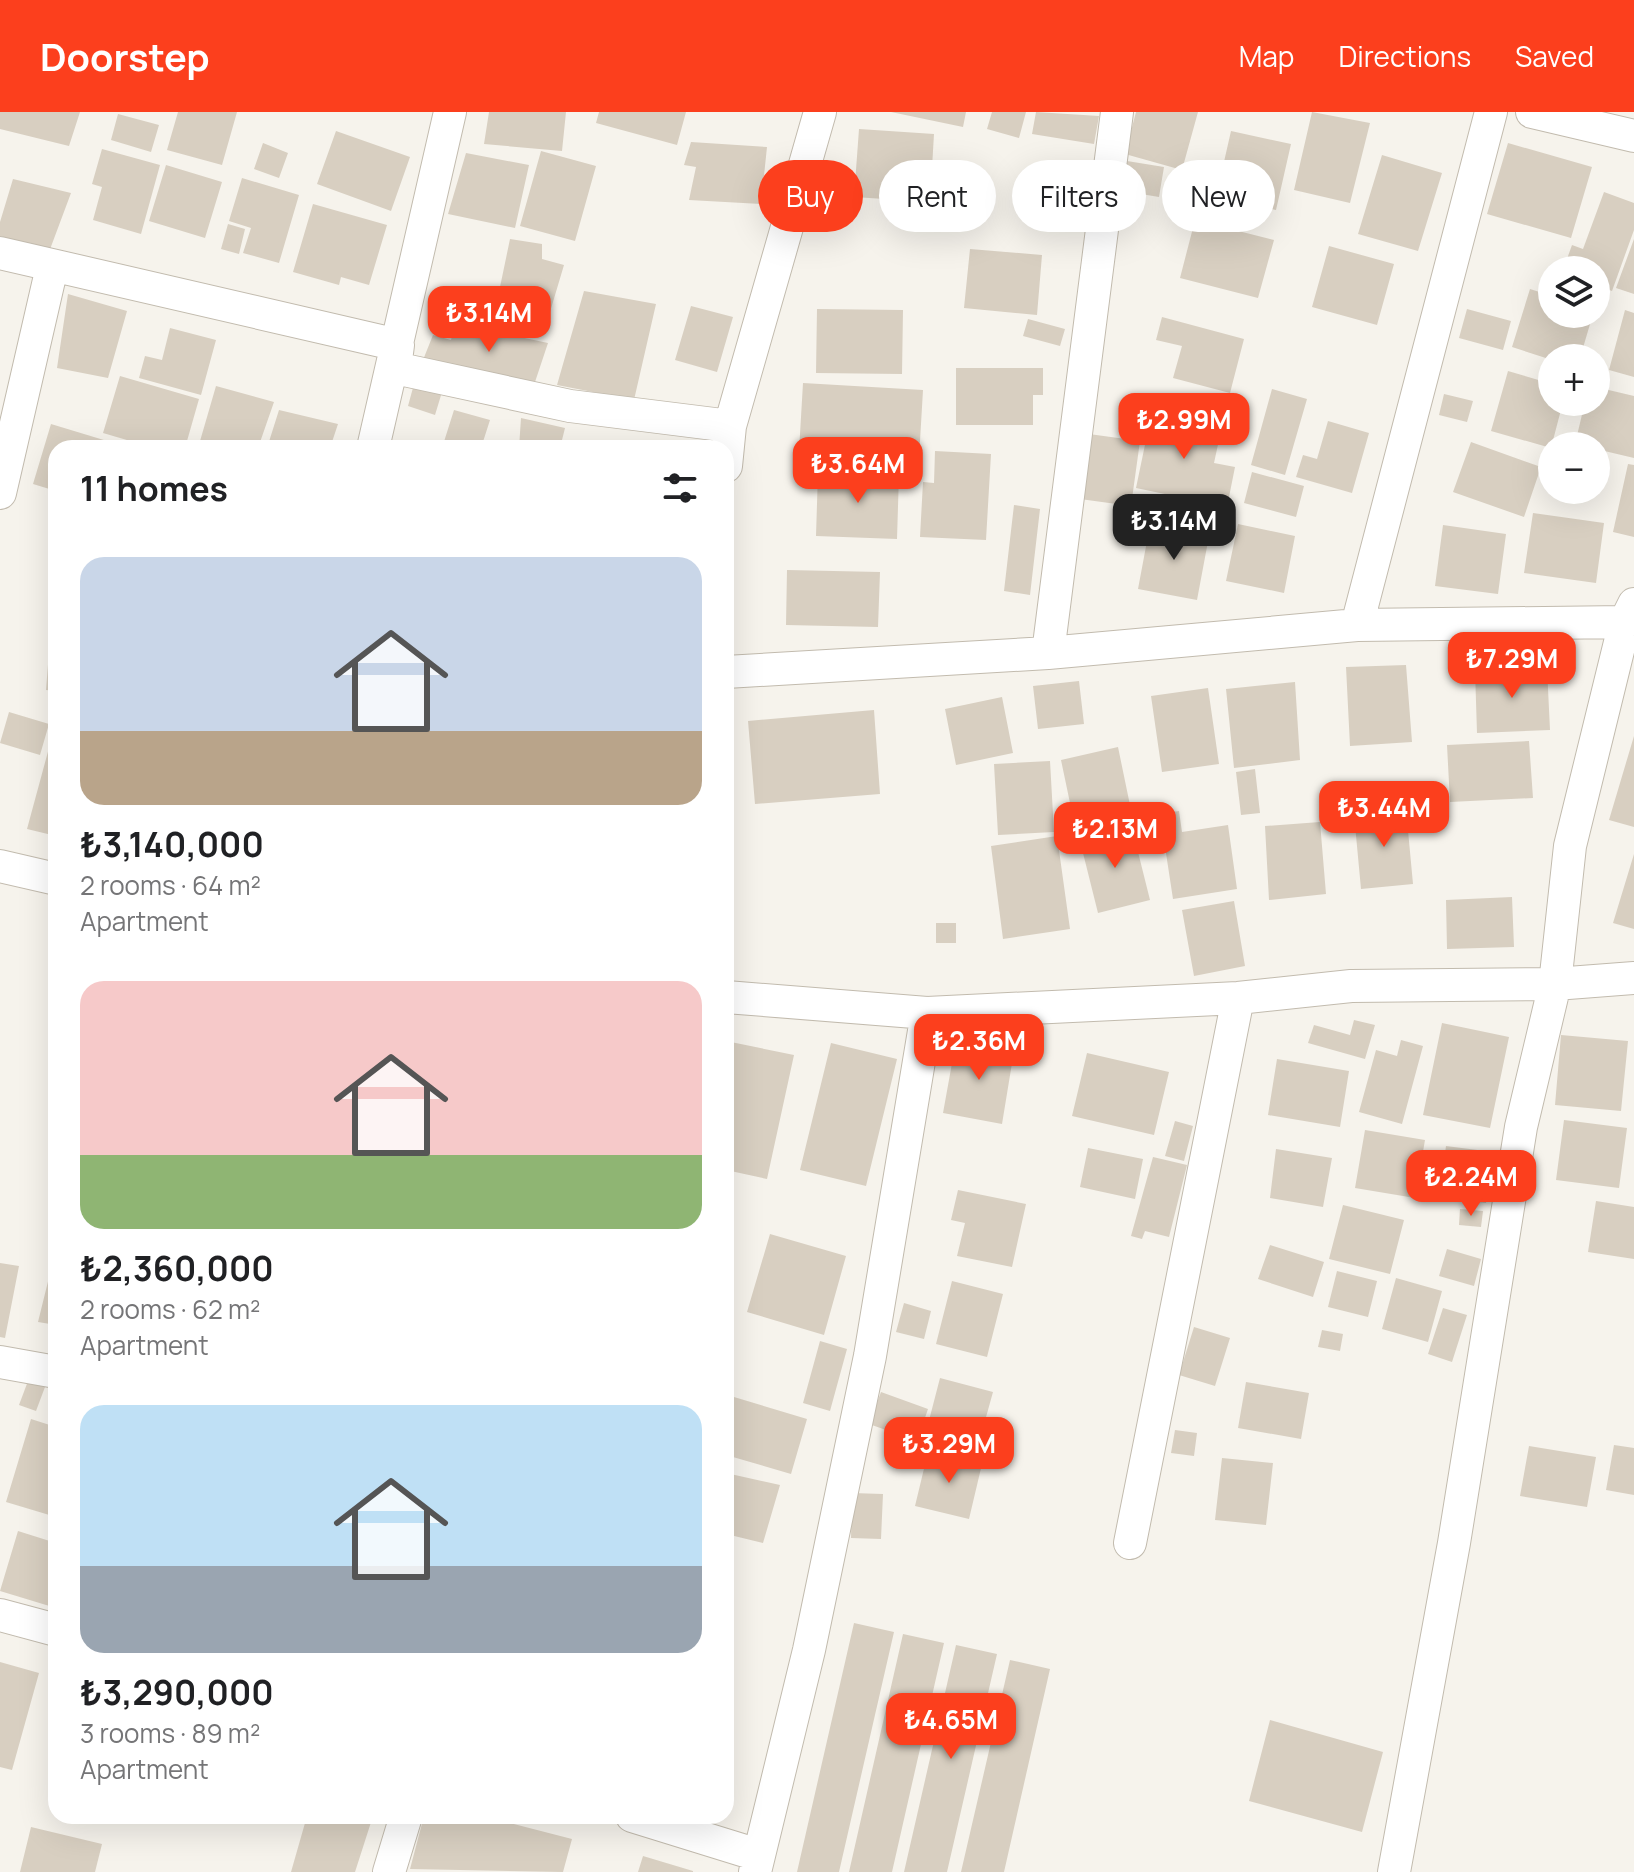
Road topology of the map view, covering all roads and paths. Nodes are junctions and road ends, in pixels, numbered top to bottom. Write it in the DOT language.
graph roads {
  1 [pos="450,112"];
  2 [pos="820,112"];
  3 [pos="1117,112"];
  4 [pos="1491,112"];
  5 [pos="1532,112"];
  6 [pos="1634,136"];
  7 [pos="0,253"];
  8 [pos="52,267"];
  9 [pos="398,345"];
  10 [pos="730,426"];
  11 [pos="375,440"];
  12 [pos="729,440"];
  13 [pos="0,493"];
  14 [pos="1629,613"];
  15 [pos="1357,625"];
  16 [pos="1048,653"];
  17 [pos="734,672"];
  18 [pos="0,866"];
  19 [pos="48,877"];
  20 [pos="1634,978"];
  21 [pos="1555,984"];
  22 [pos="734,998"];
  23 [pos="1238,998"];
  24 [pos="927,1013"];
  25 [pos="0,1362"];
  26 [pos="48,1371"];
  27 [pos="1130,1543"];
  28 [pos="0,1615"];
  29 [pos="48,1628"];
  30 [pos="404,1824"];
  31 [pos="653,1824"];
  32 [pos="756,1863"];
  33 [pos="389,1872"];
  34 [pos="1394,1872"];
  1 -- 9 [label="street"];
  2 -- 10 [label="street"];
  3 -- 16 [label="street"];
  4 -- 15 [label="street"];
  5 -- 6 [label="street"];
  7 -- 8 [label="street"];
  8 -- 9 [label="street"];
  8 -- 13 [label="street"];
  9 -- 10 [label="street"];
  9 -- 11 [label="street"];
  10 -- 12 [label="street"];
  14 -- 15 [label="street"];
  14 -- 21 [label="street"];
  15 -- 16 [label="street"];
  16 -- 17 [label="street"];
  18 -- 19 [label="street"];
  20 -- 21 [label="street"];
  21 -- 23 [label="street"];
  21 -- 34 [label="street"];
  22 -- 24 [label="street"];
  23 -- 24 [label="street"];
  23 -- 27 [label="street"];
  24 -- 32 [label="street"];
  25 -- 26 [label="street"];
  28 -- 29 [label="street"];
  30 -- 33 [label="street"];
  31 -- 32 [label="street"];
}
